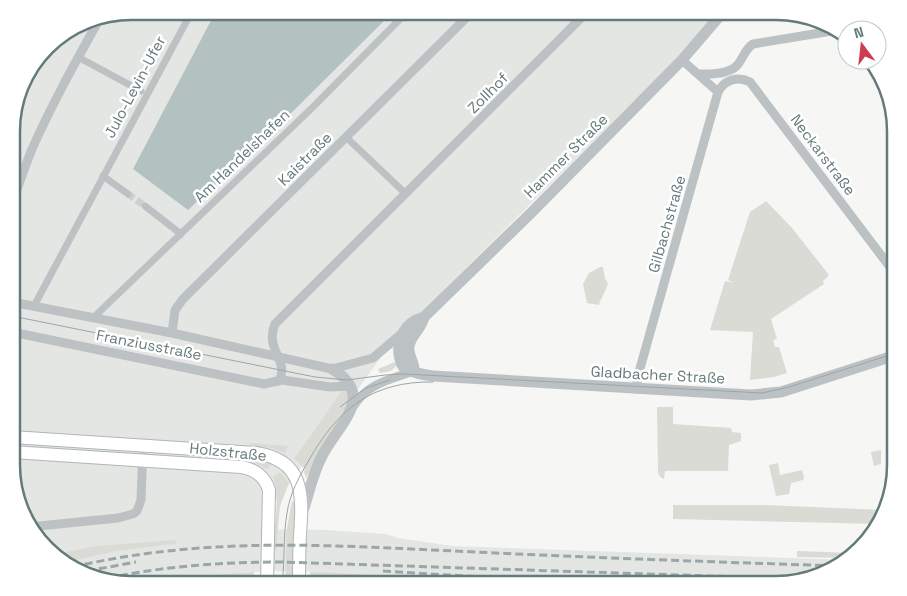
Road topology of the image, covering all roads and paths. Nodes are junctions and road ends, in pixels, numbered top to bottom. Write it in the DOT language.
graph roads {
  1 [pos="187,20"];
  2 [pos="399,20"];
  3 [pos="464,20"];
  4 [pos="579,20"];
  5 [pos="716,20"];
  6 [pos="96,26"];
  7 [pos="825,32"];
  8 [pos="78,57"];
  9 [pos="682,60"];
  10 [pos="698,74"];
  11 [pos="141,91"];
  12 [pos="718,92"];
  13 [pos="346,137"];
  14 [pos="103,176"];
  15 [pos="20,182"];
  16 [pos="128,194"];
  17 [pos="406,194"];
  18 [pos="145,206"];
  19 [pos="181,234"];
  20 [pos="887,263"];
  21 [pos="20,303"];
  22 [pos="34,306"];
  23 [pos="424,317"];
  24 [pos="92,318"];
  25 [pos="20,334"];
  26 [pos="172,334"];
  27 [pos="400,335"];
  28 [pos="277,357"];
  29 [pos="887,358"];
  30 [pos="332,369"];
  31 [pos="414,371"];
  32 [pos="279,380"];
  33 [pos="350,386"];
  34 [pos="637,389"];
  35 [pos="352,409"];
  36 [pos="20,437"];
  37 [pos="143,445"];
  38 [pos="20,452"];
  39 [pos="142,460"];
  40 [pos="301,514"];
  41 [pos="38,526"];
  42 [pos="267,576"];
  43 [pos="299,576"];
  1 -- 14 [label="street, Julo-Levin-Ufer"];
  2 -- 19 [label="street, Am Handelshafen"];
  3 -- 13 [label="street, Kaistraße"];
  4 -- 17 [label="street, Zollhof"];
  5 -- 9 [label="street, Hammer Straße"];
  6 -- 8 [label="street"];
  7 -- 10 [label="street"];
  8 -- 11 [label="street"];
  8 -- 15 [label="street"];
  9 -- 10 [label="street"];
  9 -- 23 [label="street, Hammer Straße"];
  10 -- 12 [label="street"];
  12 -- 20 [label="street, Neckarstraße"];
  12 -- 34 [label="street, Gilbachstraße"];
  13 -- 17 [label="street"];
  13 -- 26 [label="street, Kaistraße"];
  14 -- 16 [label="street"];
  14 -- 22 [label="street, Julo-Levin-Ufer"];
  17 -- 28 [label="street, Zollhof"];
  18 -- 19 [label="street"];
  19 -- 24 [label="street, Am Handelshafen"];
  21 -- 22 [label="street, Franziusstraße"];
  22 -- 24 [label="street, Franziusstraße"];
  23 -- 27 [label="street, Hammer Straße"];
  23 -- 31 [label="street, Hammer Straße"];
  24 -- 26 [label="street, Franziusstraße"];
  25 -- 32 [label="street, Franziusstraße"];
  26 -- 28 [label="street, Franziusstraße"];
  27 -- 30 [label="street, Franziusstraße"];
  27 -- 31 [label="street"];
  28 -- 30 [label="street, Franziusstraße"];
  28 -- 32 [label="street"];
  29 -- 34 [label="street, Gladbacher Straße"];
  30 -- 33 [label="street"];
  31 -- 34 [label="street, Gladbacher Straße"];
  31 -- 35 [label="street"];
  32 -- 33 [label="street, Franziusstraße"];
  33 -- 35 [label="street"];
  35 -- 40 [label="street"];
  36 -- 37 [label="main road, Holzstraße"];
  37 -- 39 [label="street"];
  37 -- 40 [label="main road, Holzstraße"];
  38 -- 39 [label="main road, Holzstraße"];
  39 -- 41 [label="street"];
  39 -- 42 [label="main road, Holzstraße"];
  40 -- 43 [label="main road, Holzstraße"];
}
